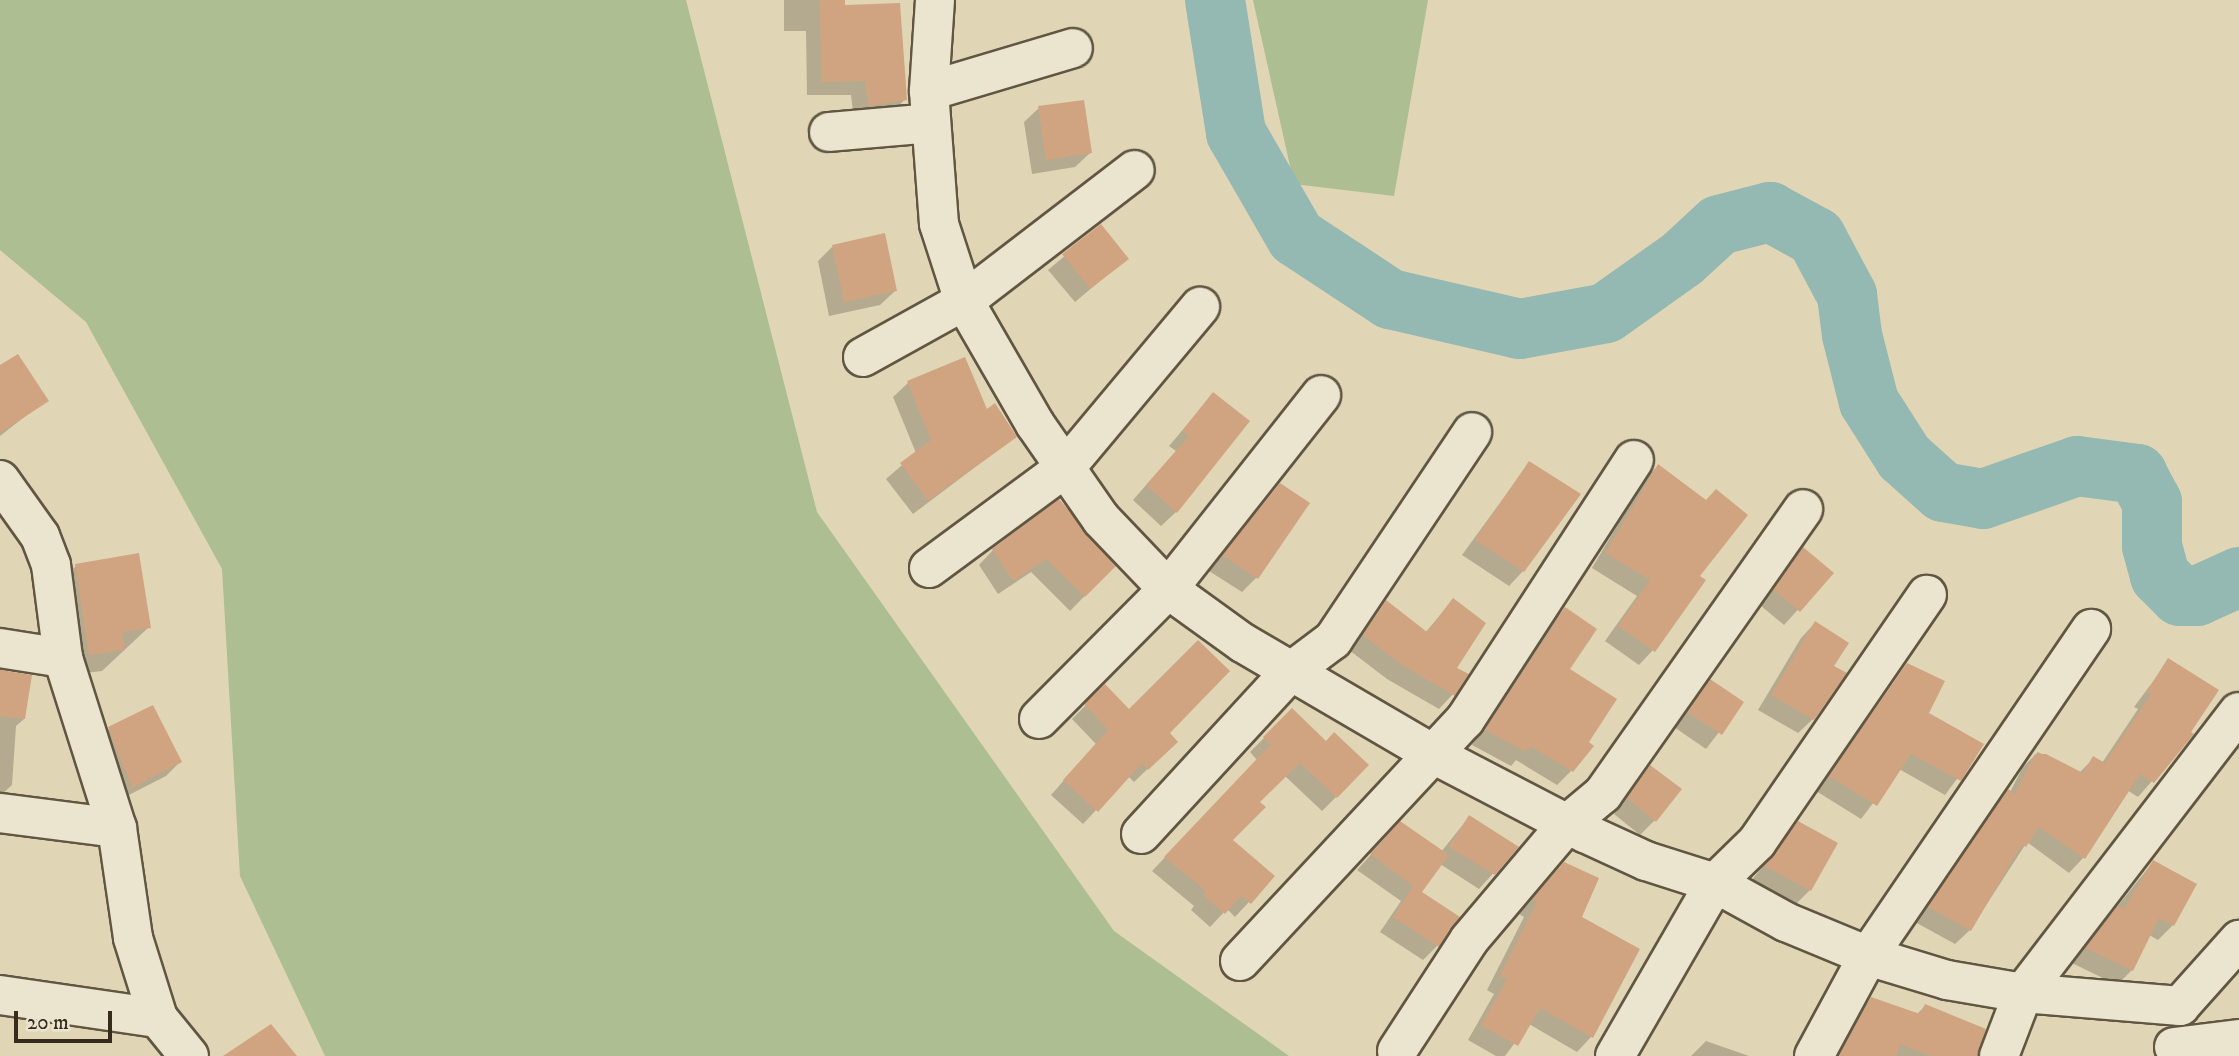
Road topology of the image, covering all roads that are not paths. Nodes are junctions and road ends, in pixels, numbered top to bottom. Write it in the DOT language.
graph roads {
  1 [pos="935,0"];
  2 [pos="1073,48"];
  3 [pos="930,107"];
  4 [pos="829,132"];
  5 [pos="1135,170"];
  6 [pos="964,301"];
  7 [pos="1200,307"];
  8 [pos="863,357"];
  9 [pos="1321,395"];
  10 [pos="1472,432"];
  11 [pos="1634,460"];
  12 [pos="1066,467"];
  13 [pos="0,480"];
  14 [pos="1803,509"];
  15 [pos="929,569"];
  16 [pos="1168,589"];
  17 [pos="1927,595"];
  18 [pos="2091,629"];
  19 [pos="0,648"];
  20 [pos="63,658"];
  21 [pos="1289,673"];
  22 [pos="2239,712"];
  23 [pos="1039,719"];
  24 [pos="1431,753"];
  25 [pos="0,813"];
  26 [pos="1567,824"];
  27 [pos="117,828"];
  28 [pos="1141,834"];
  29 [pos="1715,883"];
  30 [pos="2239,940"];
  31 [pos="1868,956"];
  32 [pos="1240,961"];
  33 [pos="2023,993"];
  34 [pos="0,995"];
  35 [pos="2180,1006"];
  36 [pos="159,1018"];
  37 [pos="2239,1038"];
  38 [pos="1397,1051"];
  39 [pos="2174,1051"];
  40 [pos="189,1056"];
  41 [pos="1615,1056"];
  42 [pos="1814,1056"];
  43 [pos="1999,1056"];
  1 -- 3 [label="street"];
  2 -- 3 [label="street"];
  3 -- 4 [label="street"];
  3 -- 6 [label="street"];
  5 -- 6 [label="street"];
  6 -- 8 [label="street"];
  6 -- 12 [label="street"];
  7 -- 12 [label="street"];
  9 -- 16 [label="street"];
  10 -- 21 [label="street"];
  11 -- 24 [label="street"];
  12 -- 15 [label="street"];
  12 -- 16 [label="street"];
  13 -- 20 [label="street"];
  14 -- 26 [label="street"];
  16 -- 21 [label="street"];
  16 -- 23 [label="street"];
  17 -- 29 [label="street"];
  18 -- 31 [label="street"];
  19 -- 20 [label="street"];
  20 -- 27 [label="street"];
  21 -- 24 [label="street"];
  21 -- 28 [label="street"];
  22 -- 33 [label="street"];
  24 -- 26 [label="street"];
  24 -- 32 [label="street"];
  25 -- 27 [label="street"];
  26 -- 29 [label="street"];
  26 -- 38 [label="street"];
  27 -- 36 [label="street"];
  29 -- 31 [label="street"];
  29 -- 41 [label="street"];
  30 -- 35 [label="street"];
  31 -- 33 [label="street"];
  31 -- 42 [label="street"];
  33 -- 35 [label="street"];
  33 -- 43 [label="street"];
  34 -- 36 [label="street"];
  35 -- 39 [label="street"];
  36 -- 40 [label="street"];
  37 -- 39 [label="street"];
}
